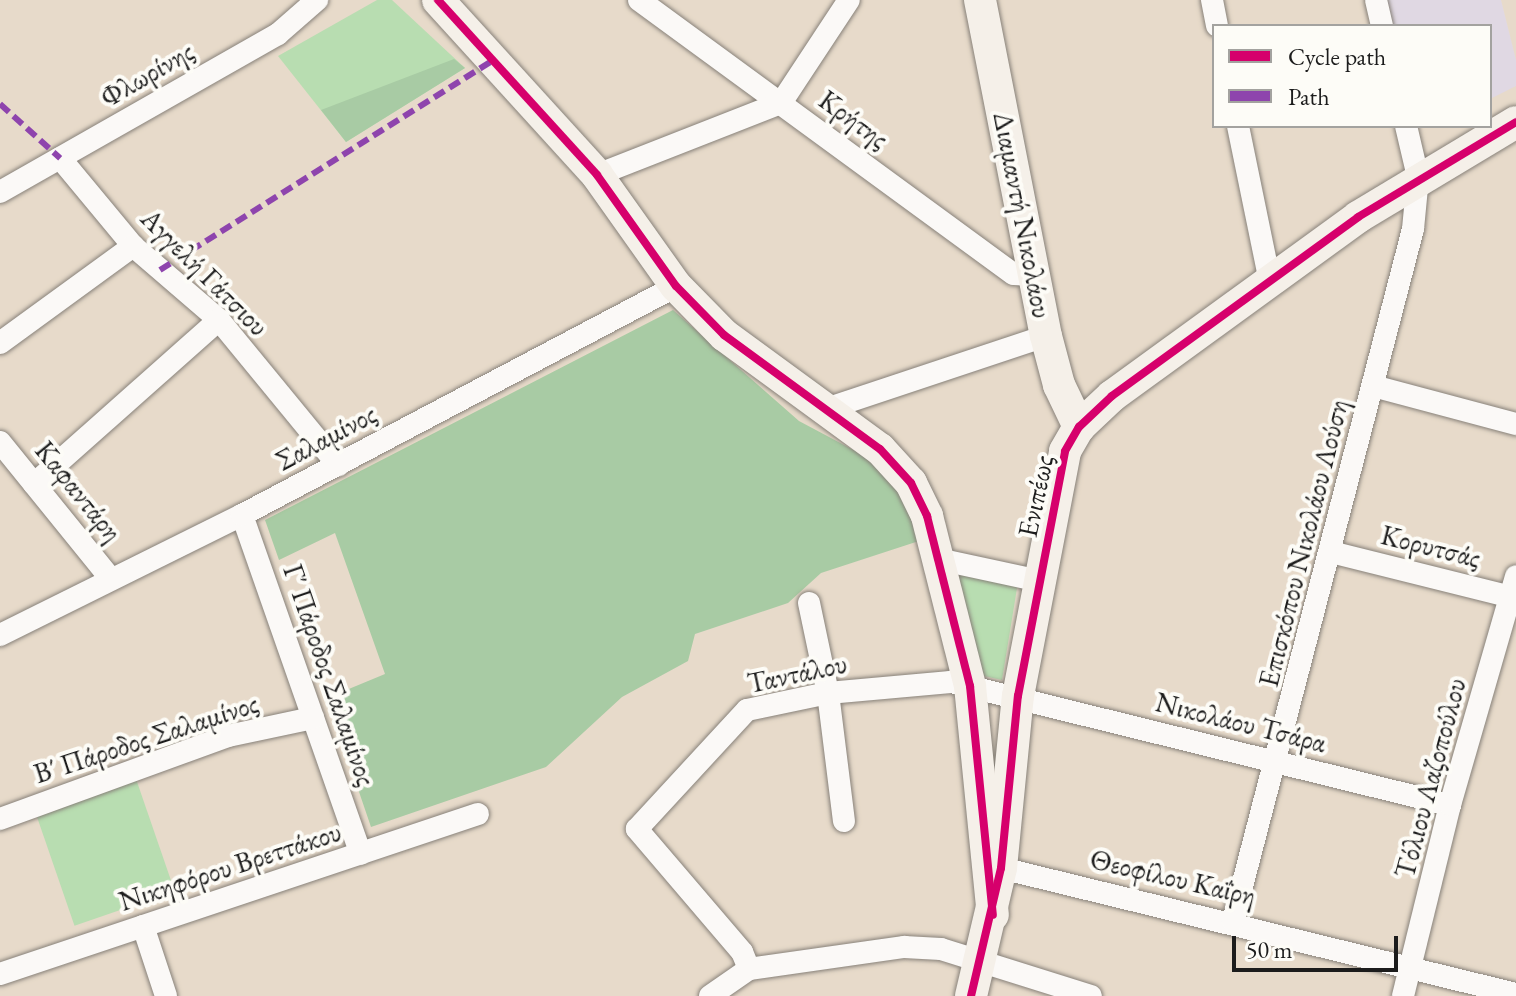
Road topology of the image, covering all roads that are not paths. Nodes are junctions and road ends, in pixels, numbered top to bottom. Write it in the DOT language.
graph roads {
  1 [pos="317,0"];
  2 [pos="438,0"];
  3 [pos="639,0"];
  4 [pos="849,0"];
  5 [pos="980,0"];
  6 [pos="1212,0"];
  7 [pos="1376,0"];
  8 [pos="1217,24"];
  9 [pos="1382,24"];
  10 [pos="781,103"];
  11 [pos="1516,122"];
  12 [pos="1238,128"];
  13 [pos="1406,128"];
  14 [pos="60,158"];
  15 [pos="597,175"];
  16 [pos="1418,177"];
  17 [pos="0,192"];
  18 [pos="133,246"];
  19 [pos="1036,275"];
  20 [pos="1270,282"];
  21 [pos="676,286"];
  22 [pos="219,320"];
  23 [pos="1046,336"];
  24 [pos="0,343"];
  25 [pos="1373,386"];
  26 [pos="823,410"];
  27 [pos="1516,424"];
  28 [pos="1079,427"];
  29 [pos="0,442"];
  30 [pos="338,465"];
  31 [pos="34,484"];
  32 [pos="242,515"];
  33 [pos="1331,552"];
  34 [pos="938,559"];
  35 [pos="111,579"];
  36 [pos="1040,581"];
  37 [pos="1514,591"];
  38 [pos="809,603"];
  39 [pos="0,635"];
  40 [pos="970,686"];
  41 [pos="828,693"];
  42 [pos="1018,696"];
  43 [pos="313,718"];
  44 [pos="1278,762"];
  45 [pos="1450,805"];
  46 [pos="478,814"];
  47 [pos="0,819"];
  48 [pos="844,821"];
  49 [pos="361,854"];
  50 [pos="1001,868"];
  51 [pos="993,915"];
  52 [pos="1233,921"];
  53 [pos="143,926"];
  54 [pos="981,961"];
  55 [pos="1409,968"];
  56 [pos="749,969"];
  57 [pos="0,974"];
  58 [pos="1516,994"];
  59 [pos="166,996"];
  60 [pos="710,996"];
  61 [pos="971,996"];
  62 [pos="1091,996"];
  63 [pos="1403,996"];
  1 -- 14 [label="street, Φλωρίνης"];
  2 -- 15 [label="street"];
  3 -- 10 [label="street, Κρήτης"];
  4 -- 10 [label="street"];
  5 -- 19 [label="street, Διαμαντή Νικολάου"];
  6 -- 8 [label="street"];
  7 -- 9 [label="street"];
  10 -- 15 [label="street"];
  10 -- 19 [label="street, Κρήτης"];
  11 -- 16 [label="street, Ενιπέως"];
  12 -- 20 [label="street"];
  13 -- 16 [label="street, Επισκόπου Νικολάου Λούση"];
  14 -- 17 [label="street, Φλωρίνης"];
  14 -- 18 [label="street, Αγγελή Γάτσιου"];
  15 -- 21 [label="street"];
  16 -- 20 [label="street, Ενιπέως"];
  16 -- 25 [label="street, Επισκόπου Νικολάου Λούση"];
  18 -- 22 [label="street, Αγγελή Γάτσιου"];
  18 -- 24 [label="street"];
  19 -- 23 [label="street, Διαμαντή Νικολάου"];
  20 -- 28 [label="street, Ενιπέως"];
  21 -- 26 [label="street"];
  21 -- 30 [label="street, Σαλαμίνος"];
  22 -- 30 [label="street, Αγγελή Γάτσιου"];
  22 -- 31 [label="street"];
  23 -- 26 [label="street"];
  23 -- 28 [label="street, Διαμαντή Νικολάου"];
  25 -- 27 [label="street"];
  25 -- 33 [label="street, Επισκόπου Νικολάου Λούση"];
  26 -- 34 [label="street"];
  28 -- 36 [label="street, Ενιπέως"];
  29 -- 31 [label="street, Καφαντάρη"];
  30 -- 32 [label="street, Σαλαμίνος"];
  31 -- 35 [label="street, Καφαντάρη"];
  32 -- 35 [label="street, Σαλαμίνος"];
  32 -- 43 [label="street, Γ΄ Πάροδος Σαλαμίνος"];
  33 -- 37 [label="street, Κορυτσάς"];
  33 -- 44 [label="street, Επισκόπου Νικολάου Λούση"];
  34 -- 36 [label="street"];
  34 -- 40 [label="street"];
  35 -- 39 [label="street, Σαλαμίνος"];
  36 -- 42 [label="street, Ενιπέως"];
  37 -- 45 [label="street, Τόλιου Λαζοπούλου"];
  38 -- 41 [label="street"];
  40 -- 41 [label="street, Ταντάλου"];
  40 -- 42 [label="street, Ταντάλου"];
  40 -- 51 [label="street"];
  41 -- 48 [label="street"];
  41 -- 56 [label="street, Ταντάλου"];
  42 -- 44 [label="street, Νικολάου Τσάρα"];
  42 -- 50 [label="street, Ενιπέως"];
  43 -- 47 [label="street, Β΄ Πάροδος Σαλαμίνος"];
  43 -- 49 [label="street, Γ΄ Πάροδος Σαλαμίνος"];
  44 -- 45 [label="street, Νικολάου Τσάρα"];
  44 -- 52 [label="street, Επισκόπου Νικολάου Λούση"];
  45 -- 55 [label="street, Τόλιου Λαζοπούλου"];
  46 -- 49 [label="street, Νικηφόρου Βρεττάκου"];
  49 -- 53 [label="street, Νικηφόρου Βρεττάκου"];
  50 -- 51 [label="street, Ενιπέως"];
  50 -- 52 [label="street, Θεοφίλου Καΐρη"];
  51 -- 54 [label="street, Ενιπέως"];
  52 -- 55 [label="street, Θεοφίλου Καΐρη"];
  53 -- 57 [label="street, Νικηφόρου Βρεττάκου"];
  53 -- 59 [label="street"];
  54 -- 56 [label="street"];
  54 -- 61 [label="street, Ενιπέως"];
  54 -- 62 [label="street"];
  55 -- 58 [label="street, Θεοφίλου Καΐρη"];
  55 -- 63 [label="street, Τόλιου Λαζοπούλου"];
  56 -- 60 [label="street"];
}
